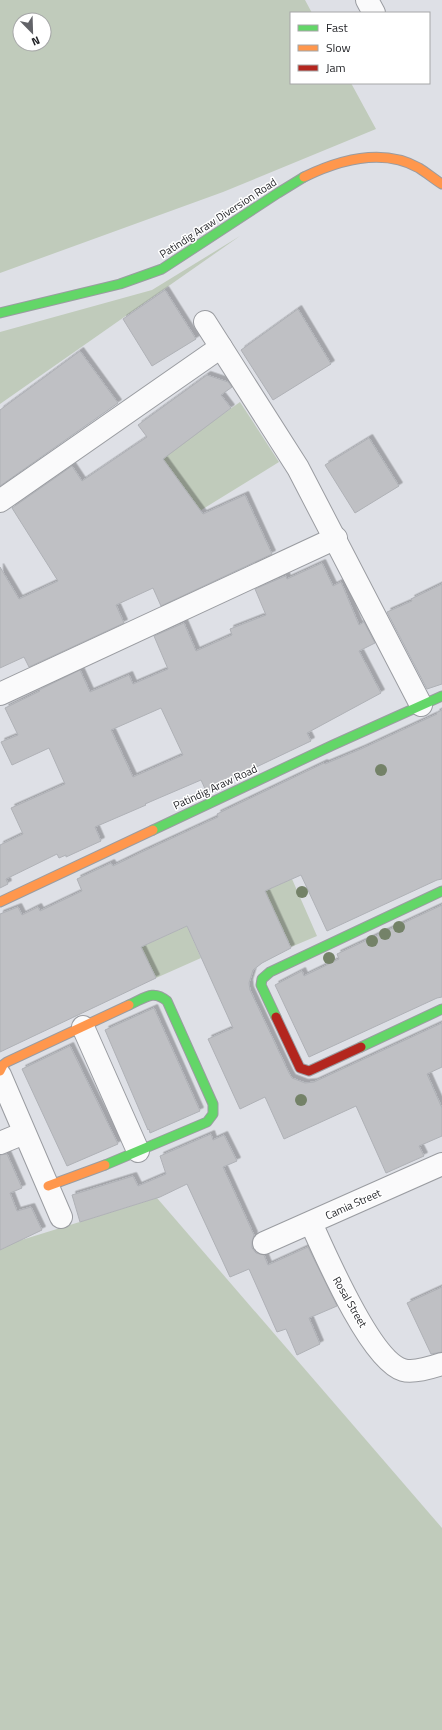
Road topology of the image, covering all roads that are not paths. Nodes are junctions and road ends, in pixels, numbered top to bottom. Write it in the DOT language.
graph roads {
  1 [pos="367,0"];
  2 [pos="373,12"];
  3 [pos="442,184"];
  4 [pos="0,313"];
  5 [pos="205,322"];
  6 [pos="221,347"];
  7 [pos="0,501"];
  8 [pos="336,538"];
  9 [pos="0,694"];
  10 [pos="442,696"];
  11 [pos="421,706"];
  12 [pos="442,890"];
  13 [pos="0,902"];
  14 [pos="442,1009"];
  15 [pos="82,1027"];
  16 [pos="0,1071"];
  17 [pos="0,1076"];
  18 [pos="24,1132"];
  19 [pos="0,1143"];
  20 [pos="138,1151"];
  21 [pos="442,1164"];
  22 [pos="48,1186"];
  23 [pos="61,1217"];
  24 [pos="311,1223"];
  25 [pos="264,1243"];
  26 [pos="442,1364"];
  1 -- 2 [label="street"];
  3 -- 4 [label="street, Patindig Araw Diversion Road"];
  5 -- 6 [label="street"];
  6 -- 7 [label="street"];
  6 -- 8 [label="street"];
  8 -- 9 [label="street"];
  8 -- 11 [label="street"];
  10 -- 11 [label="street, Patindig Araw Road"];
  11 -- 13 [label="street, Patindig Araw Road"];
  12 -- 14 [label="street"];
  15 -- 16 [label="street"];
  15 -- 20 [label="street"];
  15 -- 20 [label="street"];
  17 -- 18 [label="street"];
  18 -- 19 [label="street"];
  18 -- 22 [label="street"];
  20 -- 22 [label="street"];
  21 -- 24 [label="street, Camia Street"];
  22 -- 23 [label="street"];
  24 -- 25 [label="street, Camia Street"];
  24 -- 26 [label="street, Rosal Street"];
}
